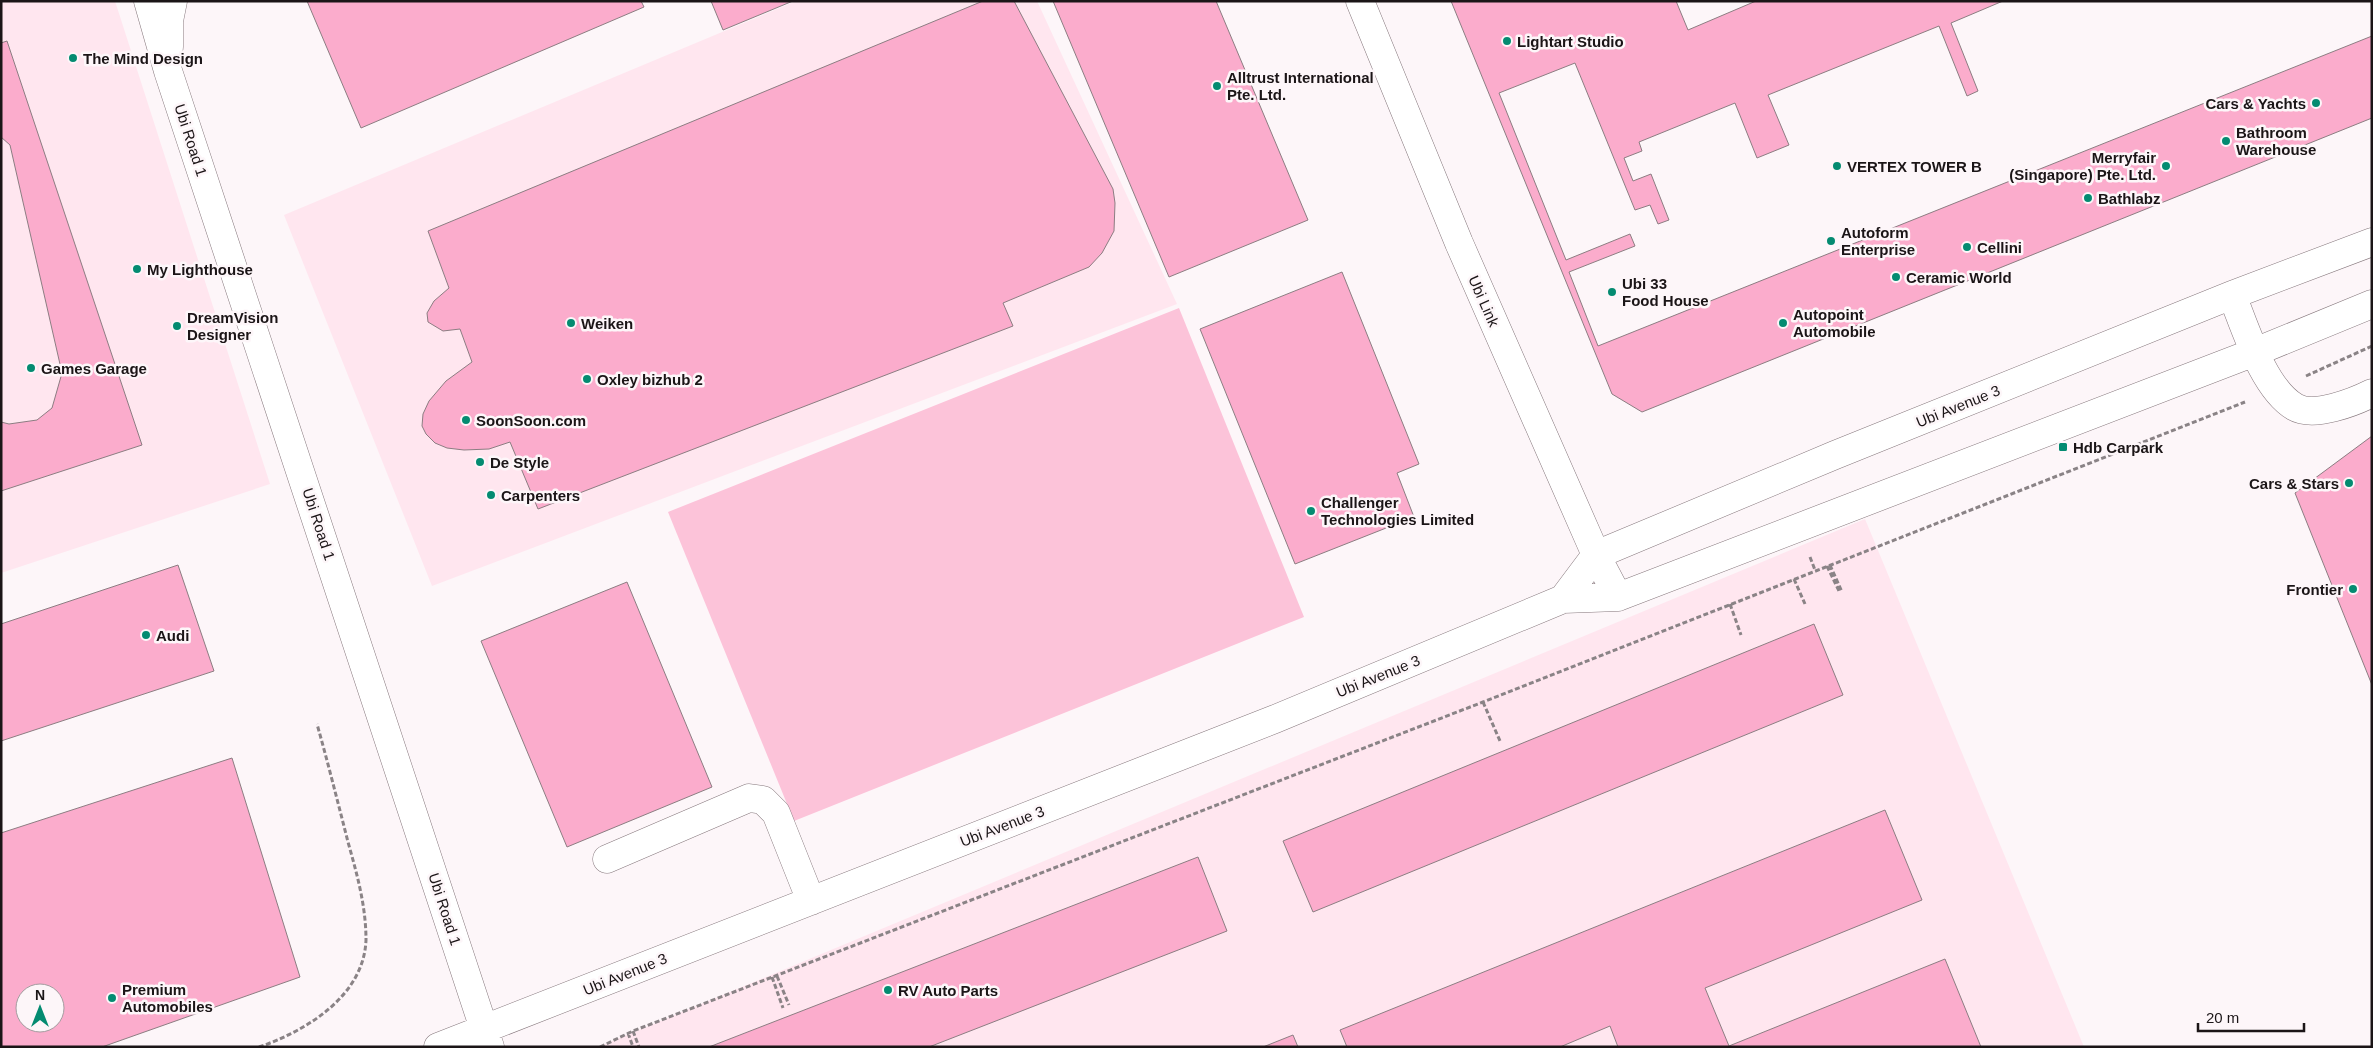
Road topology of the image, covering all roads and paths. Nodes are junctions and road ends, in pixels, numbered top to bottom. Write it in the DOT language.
graph roads {
  1 [pos="148,1"];
  2 [pos="173,1"];
  3 [pos="1360,1"];
  4 [pos="168,70"];
  5 [pos="2372,242"];
  6 [pos="2232,295"];
  7 [pos="2372,304"];
  8 [pos="2372,346"];
  9 [pos="2255,352"];
  10 [pos="2276,390"];
  11 [pos="2372,393"];
  12 [pos="1596,555"];
  13 [pos="1829,565"];
  14 [pos="1794,579"];
  15 [pos="1841,593"];
  16 [pos="1618,597"];
  17 [pos="1563,598"];
  18 [pos="1730,604"];
  19 [pos="1805,604"];
  20 [pos="1741,635"];
  21 [pos="1483,702"];
  22 [pos="317,724"];
  23 [pos="1500,741"];
  24 [pos="607,859"];
  25 [pos="811,901"];
  26 [pos="777,976"];
  27 [pos="772,977"];
  28 [pos="789,1005"];
  29 [pos="783,1008"];
  30 [pos="633,1031"];
  31 [pos="628,1034"];
  32 [pos="488,1038"];
  33 [pos="259,1047"];
  34 [pos="438,1047"];
  35 [pos="600,1047"];
  36 [pos="633,1047"];
  37 [pos="639,1047"];
  1 -- 4 [label="street, Ubi Road 1"];
  2 -- 4 [label="street"];
  3 -- 12 [label="street, Ubi Link"];
  4 -- 32 [label="street, Ubi Road 1"];
  5 -- 6 [label="street, Ubi Avenue 3"];
  6 -- 9 [label="street"];
  6 -- 12 [label="street, Ubi Avenue 3"];
  7 -- 9 [label="street, Ubi Avenue 3"];
  8 -- 10 [label="path"];
  9 -- 10 [label="street"];
  9 -- 16 [label="street, Ubi Avenue 3"];
  10 -- 11 [label="street"];
  10 -- 13 [label="path"];
  12 -- 16 [label="street, Ubi Link"];
  12 -- 17 [label="street, Ubi Avenue 3"];
  13 -- 14 [label="path"];
  13 -- 15 [label="path"];
  14 -- 18 [label="path"];
  14 -- 19 [label="path"];
  16 -- 17 [label="street, Ubi Avenue 3"];
  17 -- 25 [label="street, Ubi Avenue 3"];
  18 -- 20 [label="path"];
  18 -- 21 [label="path"];
  21 -- 23 [label="path"];
  21 -- 26 [label="path"];
  22 -- 33 [label="path"];
  24 -- 25 [label="street"];
  25 -- 32 [label="street, Ubi Avenue 3"];
  26 -- 27 [label="path"];
  26 -- 28 [label="path"];
  27 -- 29 [label="path"];
  27 -- 30 [label="path"];
  30 -- 31 [label="path"];
  30 -- 37 [label="path"];
  31 -- 35 [label="path"];
  31 -- 36 [label="path"];
  32 -- 34 [label="street, Ubi Avenue 3"];
}
